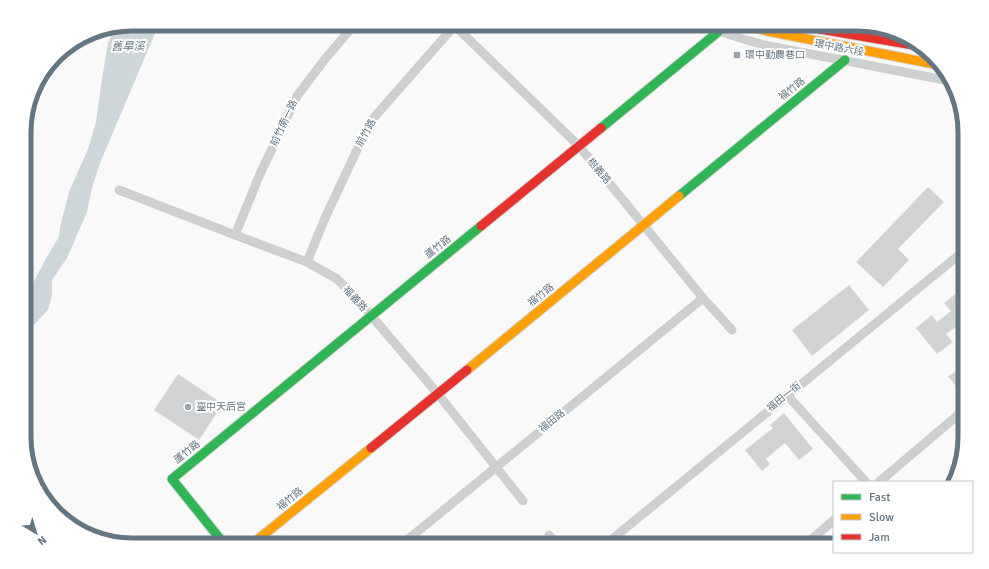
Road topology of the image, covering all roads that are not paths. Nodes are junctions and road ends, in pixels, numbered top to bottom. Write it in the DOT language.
graph roads {
  1 [pos="349,31"];
  2 [pos="449,31"];
  3 [pos="462,31"];
  4 [pos="770,31"];
  5 [pos="831,31"];
  6 [pos="718,32"];
  7 [pos="904,44"];
  8 [pos="845,60"];
  9 [pos="930,63"];
  10 [pos="942,79"];
  11 [pos="579,146"];
  12 [pos="119,190"];
  13 [pos="644,224"];
  14 [pos="235,235"];
  15 [pos="958,256"];
  16 [pos="307,262"];
  17 [pos="703,298"];
  18 [pos="371,316"];
  19 [pos="732,330"];
  20 [pos="438,394"];
  21 [pos="787,395"];
  22 [pos="958,415"];
  23 [pos="496,467"];
  24 [pos="865,481"];
  25 [pos="880,481"];
  26 [pos="522,501"];
  27 [pos="833,521"];
  28 [pos="549,535"];
  29 [pos="219,538"];
  30 [pos="260,538"];
  31 [pos="410,538"];
  32 [pos="552,538"];
  33 [pos="613,538"];
  34 [pos="814,538"];
  1 -- 14 [label="street, 前竹南一路"];
  2 -- 16 [label="street, 前竹路"];
  3 -- 11 [label="street, 樹義路"];
  4 -- 9 [label="street, 環中路六段"];
  5 -- 7 [label="street, 環中路六段"];
  6 -- 8 [label="street, 環中路六段"];
  6 -- 11 [label="street, 蘆竹路"];
  8 -- 10 [label="street, 環中路六段"];
  8 -- 13 [label="street, 福竹路"];
  11 -- 13 [label="street, 樹義路"];
  11 -- 18 [label="street, 蘆竹路"];
  12 -- 14 [label="street, 福義路"];
  13 -- 17 [label="street, 樹義路"];
  13 -- 20 [label="street, 福竹路"];
  14 -- 16 [label="street, 福義路"];
  15 -- 21 [label="street, 福田一街"];
  16 -- 18 [label="street, 福義路"];
  17 -- 19 [label="street, 樹義路"];
  17 -- 23 [label="street, 福田路"];
  18 -- 20 [label="street, 福義路"];
  18 -- 29 [label="street, 蘆竹路"];
  20 -- 23 [label="street, 福義路"];
  20 -- 30 [label="street, 福竹路"];
  21 -- 24 [label="street"];
  21 -- 33 [label="street, 福田一街"];
  22 -- 25 [label="street"];
  23 -- 26 [label="street, 福義路"];
  23 -- 31 [label="street, 福田路"];
  27 -- 34 [label="street"];
  28 -- 32 [label="street"];
}
